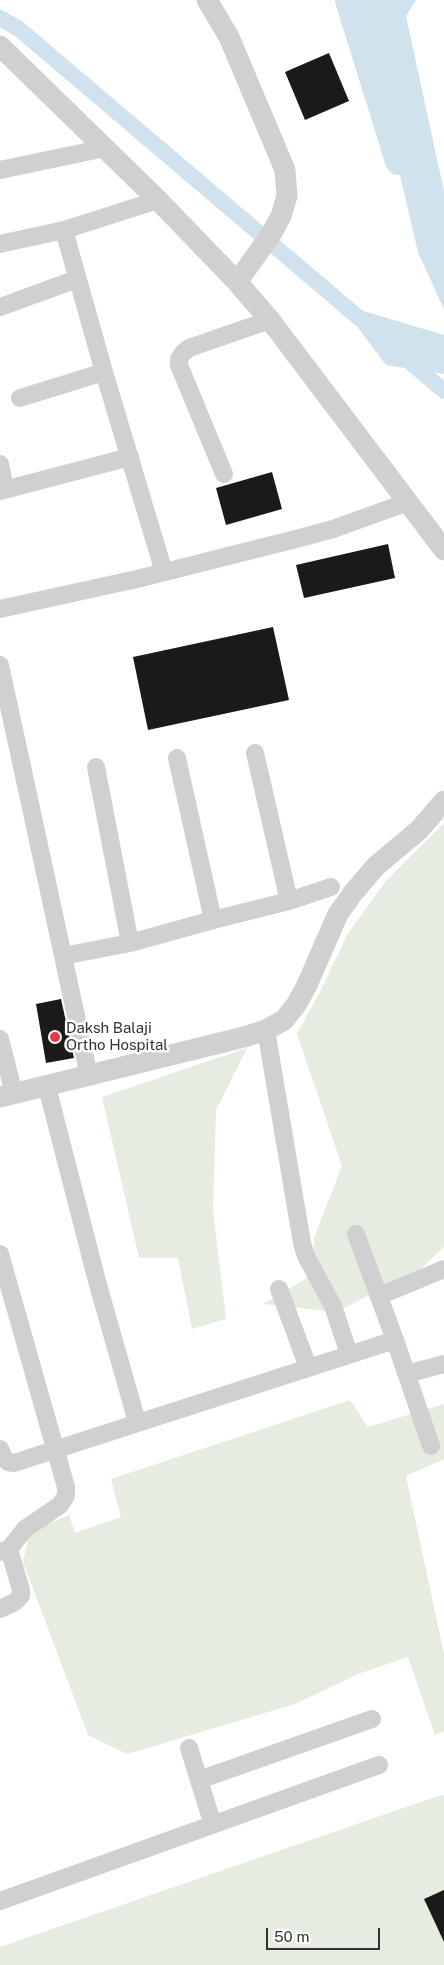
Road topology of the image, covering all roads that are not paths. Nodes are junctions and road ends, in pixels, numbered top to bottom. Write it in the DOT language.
graph roads {
  1 [pos="207,0"];
  2 [pos="0,46"];
  3 [pos="105,148"];
  4 [pos="0,170"];
  5 [pos="158,200"];
  6 [pos="64,230"];
  7 [pos="0,244"];
  8 [pos="242,275"];
  9 [pos="77,279"];
  10 [pos="0,307"];
  11 [pos="270,320"];
  12 [pos="104,372"];
  13 [pos="20,398"];
  14 [pos="130,457"];
  15 [pos="0,464"];
  16 [pos="224,474"];
  17 [pos="2,490"];
  18 [pos="408,502"];
  19 [pos="444,550"];
  20 [pos="164,572"];
  21 [pos="0,609"];
  22 [pos="0,665"];
  23 [pos="6,723"];
  24 [pos="255,753"];
  25 [pos="177,758"];
  26 [pos="96,767"];
  27 [pos="444,801"];
  28 [pos="331,887"];
  29 [pos="289,901"];
  30 [pos="213,920"];
  31 [pos="130,943"];
  32 [pos="63,956"];
  33 [pos="266,1030"];
  34 [pos="0,1039"];
  35 [pos="89,1076"];
  36 [pos="47,1086"];
  37 [pos="7,1096"];
  38 [pos="356,1234"];
  39 [pos="0,1254"];
  40 [pos="444,1269"];
  41 [pos="279,1289"];
  42 [pos="379,1296"];
  43 [pos="395,1340"];
  44 [pos="349,1354"];
  45 [pos="444,1364"];
  46 [pos="308,1367"];
  47 [pos="407,1374"];
  48 [pos="137,1422"];
  49 [pos="431,1446"];
  50 [pos="0,1449"];
  51 [pos="56,1449"];
  52 [pos="4,1551"];
  53 [pos="0,1609"];
  54 [pos="372,1719"];
  55 [pos="189,1748"];
  56 [pos="379,1765"];
  57 [pos="199,1780"];
  58 [pos="214,1825"];
  59 [pos="0,1901"];
  1 -- 8 [label="street"];
  2 -- 3 [label="street"];
  3 -- 4 [label="street"];
  3 -- 5 [label="street"];
  5 -- 6 [label="street"];
  5 -- 8 [label="street"];
  6 -- 7 [label="street"];
  6 -- 9 [label="street"];
  8 -- 11 [label="street"];
  9 -- 10 [label="street"];
  9 -- 12 [label="street"];
  11 -- 16 [label="street"];
  11 -- 18 [label="street"];
  12 -- 13 [label="street"];
  12 -- 14 [label="street"];
  14 -- 17 [label="street"];
  14 -- 20 [label="street"];
  15 -- 17 [label="street"];
  18 -- 19 [label="street"];
  18 -- 20 [label="street"];
  20 -- 21 [label="street"];
  22 -- 23 [label="street"];
  23 -- 32 [label="street"];
  24 -- 29 [label="street"];
  25 -- 30 [label="street"];
  26 -- 31 [label="street"];
  27 -- 33 [label="street"];
  28 -- 29 [label="street"];
  29 -- 30 [label="street"];
  30 -- 31 [label="street"];
  31 -- 32 [label="street"];
  32 -- 35 [label="street"];
  33 -- 35 [label="street"];
  33 -- 44 [label="street"];
  34 -- 37 [label="street"];
  35 -- 36 [label="street"];
  36 -- 37 [label="street"];
  36 -- 48 [label="street"];
  38 -- 42 [label="street"];
  39 -- 51 [label="street"];
  40 -- 42 [label="street"];
  41 -- 46 [label="street"];
  42 -- 43 [label="street"];
  43 -- 44 [label="street"];
  43 -- 47 [label="street"];
  44 -- 46 [label="street"];
  45 -- 47 [label="street"];
  46 -- 48 [label="street"];
  47 -- 49 [label="street"];
  48 -- 51 [label="street"];
  50 -- 51 [label="street"];
  51 -- 52 [label="street"];
  52 -- 53 [label="street"];
  54 -- 57 [label="street"];
  55 -- 57 [label="street"];
  56 -- 58 [label="street"];
  57 -- 58 [label="street"];
  58 -- 59 [label="street"];
}
